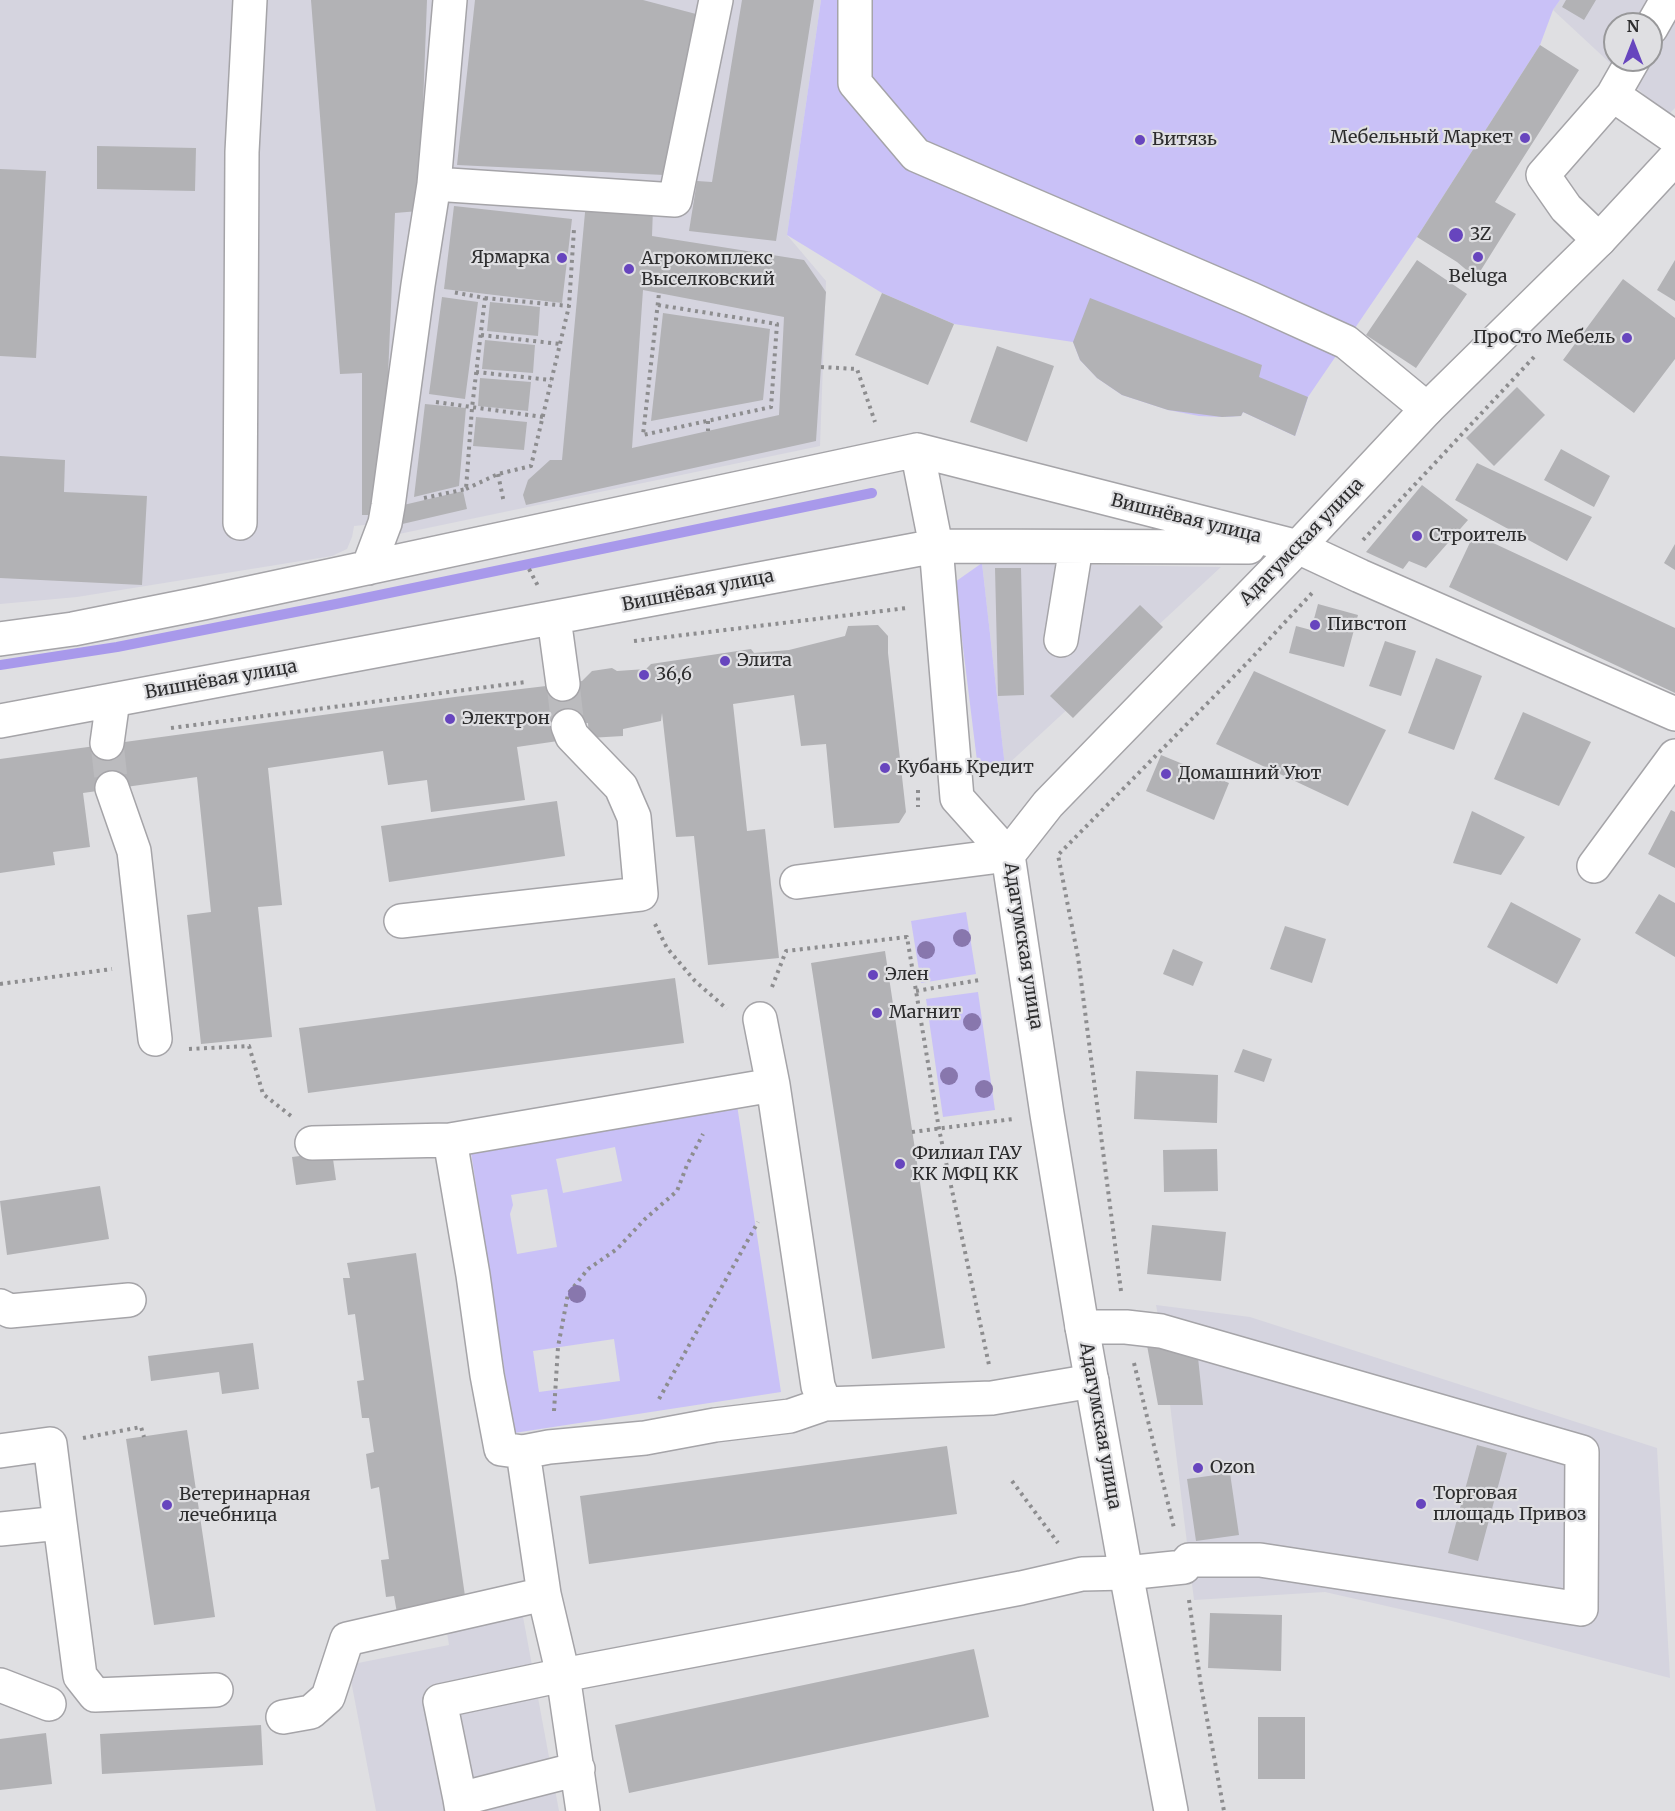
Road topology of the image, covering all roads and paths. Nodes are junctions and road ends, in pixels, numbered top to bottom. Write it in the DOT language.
graph roads {
  1 [pos="250,0"];
  2 [pos="450,0"];
  3 [pos="717,0"];
  4 [pos="855,0"];
  5 [pos="1626,72"];
  6 [pos="1613,95"];
  7 [pos="1675,138"];
  8 [pos="1675,158"];
  9 [pos="434,184"];
  10 [pos="576,194"];
  11 [pos="1599,240"];
  12 [pos="418,285"];
  13 [pos="659,294"];
  14 [pos="485,298"];
  15 [pos="658,304"];
  16 [pos="569,306"];
  17 [pos="481,334"];
  18 [pos="560,344"];
  19 [pos="1540,350"];
  20 [pos="774,365"];
  21 [pos="782,366"];
  22 [pos="821,367"];
  23 [pos="476,372"];
  24 [pos="551,380"];
  25 [pos="403,396"];
  26 [pos="472,408"];
  27 [pos="1427,409"];
  28 [pos="543,417"];
  29 [pos="708,421"];
  30 [pos="876,426"];
  31 [pos="708,431"];
  32 [pos="917,450"];
  33 [pos="466,489"];
  34 [pos="388,506"];
  35 [pos="240,523"];
  36 [pos="513,537"];
  37 [pos="936,546"];
  38 [pos="1076,547"];
  39 [pos="1298,547"];
  40 [pos="1338,566"];
  41 [pos="368,568"];
  42 [pos="554,618"];
  43 [pos="0,639"];
  44 [pos="1062,640"];
  45 [pos="563,684"];
  46 [pos="113,700"];
  47 [pos="1675,714"];
  48 [pos="0,721"];
  49 [pos="568,726"];
  50 [pos="107,743"];
  51 [pos="1675,756"];
  52 [pos="112,788"];
  53 [pos="1008,855"];
  54 [pos="1594,866"];
  55 [pos="798,882"];
  56 [pos="641,894"];
  57 [pos="401,921"];
  58 [pos="147,964"];
  59 [pos="979,980"];
  60 [pos="0,984"];
  61 [pos="916,991"];
  62 [pos="762,1030"];
  63 [pos="155,1039"];
  64 [pos="773,1085"];
  65 [pos="1047,1114"];
  66 [pos="711,1129"];
  67 [pos="939,1129"];
  68 [pos="912,1132"];
  69 [pos="450,1140"];
  70 [pos="312,1143"];
  71 [pos="760,1217"];
  72 [pos="129,1300"];
  73 [pos="0,1306"];
  74 [pos="1082,1327"];
  75 [pos="1125,1327"];
  76 [pos="991,1375"];
  77 [pos="1092,1381"];
  78 [pos="825,1404"];
  79 [pos="144,1437"];
  80 [pos="645,1438"];
  81 [pos="50,1444"];
  82 [pos="536,1450"];
  83 [pos="0,1451"];
  84 [pos="1012,1481"];
  85 [pos="60,1523"];
  86 [pos="0,1529"];
  87 [pos="1184,1567"];
  88 [pos="1126,1573"];
  89 [pos="1082,1574"];
  90 [pos="544,1594"];
  91 [pos="563,1675"];
  92 [pos="0,1685"];
  93 [pos="216,1690"];
  94 [pos="49,1704"];
  95 [pos="283,1717"];
  96 [pos="578,1769"];
  97 [pos="461,1805"];
  98 [pos="583,1811"];
  99 [pos="1171,1811"];
  100 [pos="1224,1811"];
  1 -- 35 [label="street"];
  2 -- 9 [label="street"];
  3 -- 10 [label="street"];
  4 -- 27 [label="street"];
  5 -- 6 [label="street"];
  6 -- 7 [label="street"];
  6 -- 11 [label="street"];
  8 -- 11 [label="street, Адагумская улица"];
  9 -- 10 [label="street"];
  9 -- 12 [label="street"];
  10 -- 16 [label="path"];
  11 -- 27 [label="street, Адагумская улица"];
  12 -- 14 [label="path"];
  12 -- 25 [label="street"];
  13 -- 15 [label="path"];
  14 -- 16 [label="path"];
  14 -- 17 [label="path"];
  15 -- 20 [label="path"];
  15 -- 29 [label="path"];
  16 -- 18 [label="path"];
  17 -- 18 [label="path"];
  17 -- 23 [label="path"];
  18 -- 24 [label="path"];
  19 -- 40 [label="path"];
  20 -- 21 [label="path"];
  20 -- 29 [label="path"];
  22 -- 30 [label="path"];
  23 -- 24 [label="path"];
  23 -- 26 [label="path"];
  24 -- 28 [label="path"];
  25 -- 26 [label="path"];
  25 -- 34 [label="street"];
  26 -- 28 [label="path"];
  26 -- 33 [label="path"];
  27 -- 39 [label="street, Адагумская улица"];
  28 -- 33 [label="path"];
  29 -- 31 [label="path"];
  32 -- 36 [label="street, Вишнёвая улица"];
  32 -- 37 [label="street"];
  32 -- 39 [label="street, Вишнёвая улица"];
  33 -- 34 [label="path"];
  34 -- 41 [label="street"];
  36 -- 41 [label="street, Вишнёвая улица"];
  36 -- 42 [label="path"];
  37 -- 38 [label="street, Вишнёвая улица"];
  37 -- 42 [label="street, Вишнёвая улица"];
  37 -- 53 [label="street"];
  38 -- 39 [label="street, Вишнёвая улица"];
  38 -- 44 [label="street"];
  39 -- 40 [label="street"];
  39 -- 53 [label="street, Адагумская улица"];
  40 -- 47 [label="street"];
  40 -- 75 [label="path"];
  41 -- 43 [label="street, Вишнёвая улица"];
  42 -- 45 [label="street"];
  42 -- 46 [label="street, Вишнёвая улица"];
  46 -- 48 [label="street, Вишнёвая улица"];
  46 -- 50 [label="street"];
  49 -- 56 [label="street"];
  51 -- 54 [label="street"];
  52 -- 58 [label="street"];
  53 -- 55 [label="street"];
  53 -- 65 [label="street, Адагумская улица"];
  56 -- 57 [label="street"];
  56 -- 62 [label="path"];
  58 -- 60 [label="path"];
  58 -- 63 [label="street"];
  59 -- 61 [label="path"];
  61 -- 62 [label="path"];
  61 -- 67 [label="path"];
  62 -- 64 [label="street"];
  63 -- 70 [label="path"];
  64 -- 69 [label="street"];
  64 -- 78 [label="street"];
  65 -- 67 [label="path"];
  65 -- 74 [label="street, Адагумская улица"];
  66 -- 82 [label="path"];
  67 -- 68 [label="path"];
  67 -- 76 [label="path"];
  69 -- 70 [label="street"];
  69 -- 82 [label="street"];
  71 -- 80 [label="path"];
  72 -- 73 [label="street"];
  74 -- 75 [label="street"];
  74 -- 77 [label="street, Адагумская улица"];
  75 -- 87 [label="path"];
  75 -- 87 [label="street"];
  77 -- 78 [label="street"];
  77 -- 88 [label="street, Адагумская улица"];
  78 -- 80 [label="street"];
  79 -- 81 [label="path"];
  80 -- 82 [label="street"];
  81 -- 83 [label="street"];
  81 -- 85 [label="street"];
  82 -- 90 [label="street"];
  84 -- 89 [label="path"];
  85 -- 86 [label="street"];
  85 -- 93 [label="street"];
  87 -- 88 [label="street"];
  87 -- 100 [label="path"];
  88 -- 89 [label="street"];
  88 -- 99 [label="street, Адагумская улица"];
  89 -- 91 [label="street"];
  90 -- 91 [label="street"];
  90 -- 95 [label="street"];
  91 -- 96 [label="street"];
  91 -- 97 [label="street"];
  92 -- 94 [label="street"];
  96 -- 97 [label="street"];
  96 -- 98 [label="street"];
}
